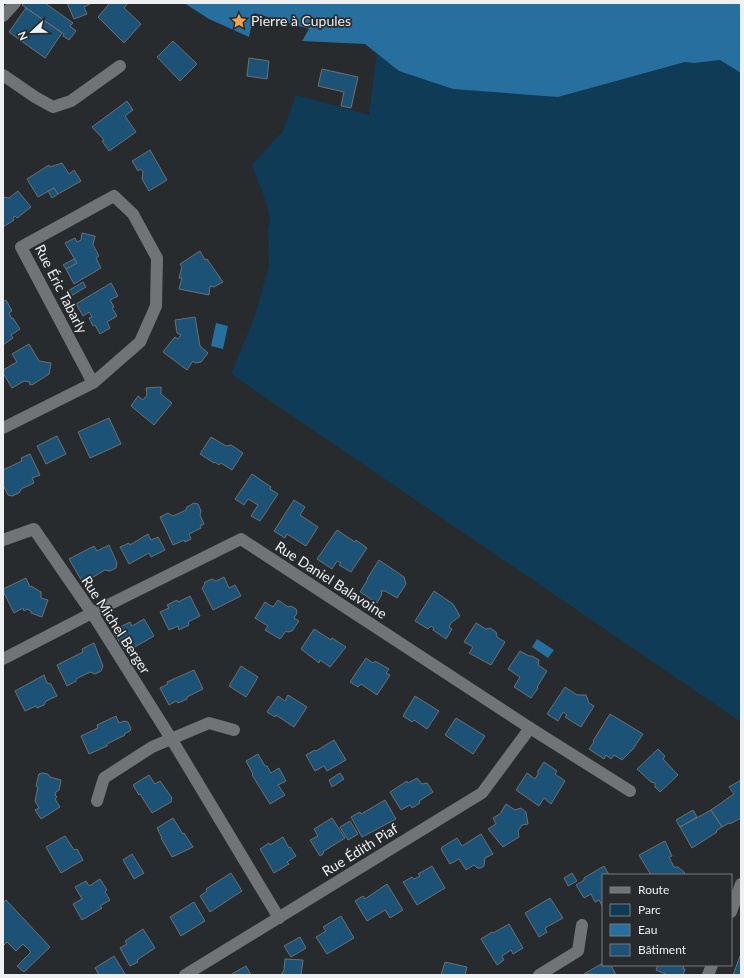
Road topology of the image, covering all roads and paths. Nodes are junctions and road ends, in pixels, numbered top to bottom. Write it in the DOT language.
graph roads {
  1 [pos="16,3"];
  2 [pos="3,16"];
  3 [pos="120,66"];
  4 [pos="3,75"];
  5 [pos="93,383"];
  6 [pos="3,428"];
  7 [pos="3,540"];
  8 [pos="92,613"];
  9 [pos="3,659"];
  10 [pos="530,728"];
  11 [pos="234,730"];
  12 [pos="172,740"];
  13 [pos="630,791"];
  14 [pos="97,801"];
  15 [pos="741,884"];
  16 [pos="732,909"];
  17 [pos="279,918"];
  18 [pos="582,926"];
  19 [pos="186,975"];
  20 [pos="539,975"];
  1 -- 2 [label="street"];
  3 -- 4 [label="street"];
  5 -- 5 [label="street, Rue Éric Tabarly"];
  5 -- 6 [label="street, Rue Éric Tabarly"];
  7 -- 8 [label="street, Rue Michel Berger"];
  8 -- 9 [label="street, Rue Daniel Balavoine"];
  8 -- 10 [label="street, Rue Daniel Balavoine"];
  8 -- 12 [label="street, Rue Michel Berger"];
  10 -- 13 [label="street, Rue Daniel Balavoine"];
  10 -- 17 [label="street, Rue Édith Piaf"];
  11 -- 12 [label="street"];
  12 -- 14 [label="street"];
  12 -- 17 [label="street, Rue Michel Berger"];
  15 -- 16 [label="street"];
  17 -- 19 [label="street, Rue Édith Piaf"];
  18 -- 20 [label="street"];
}
